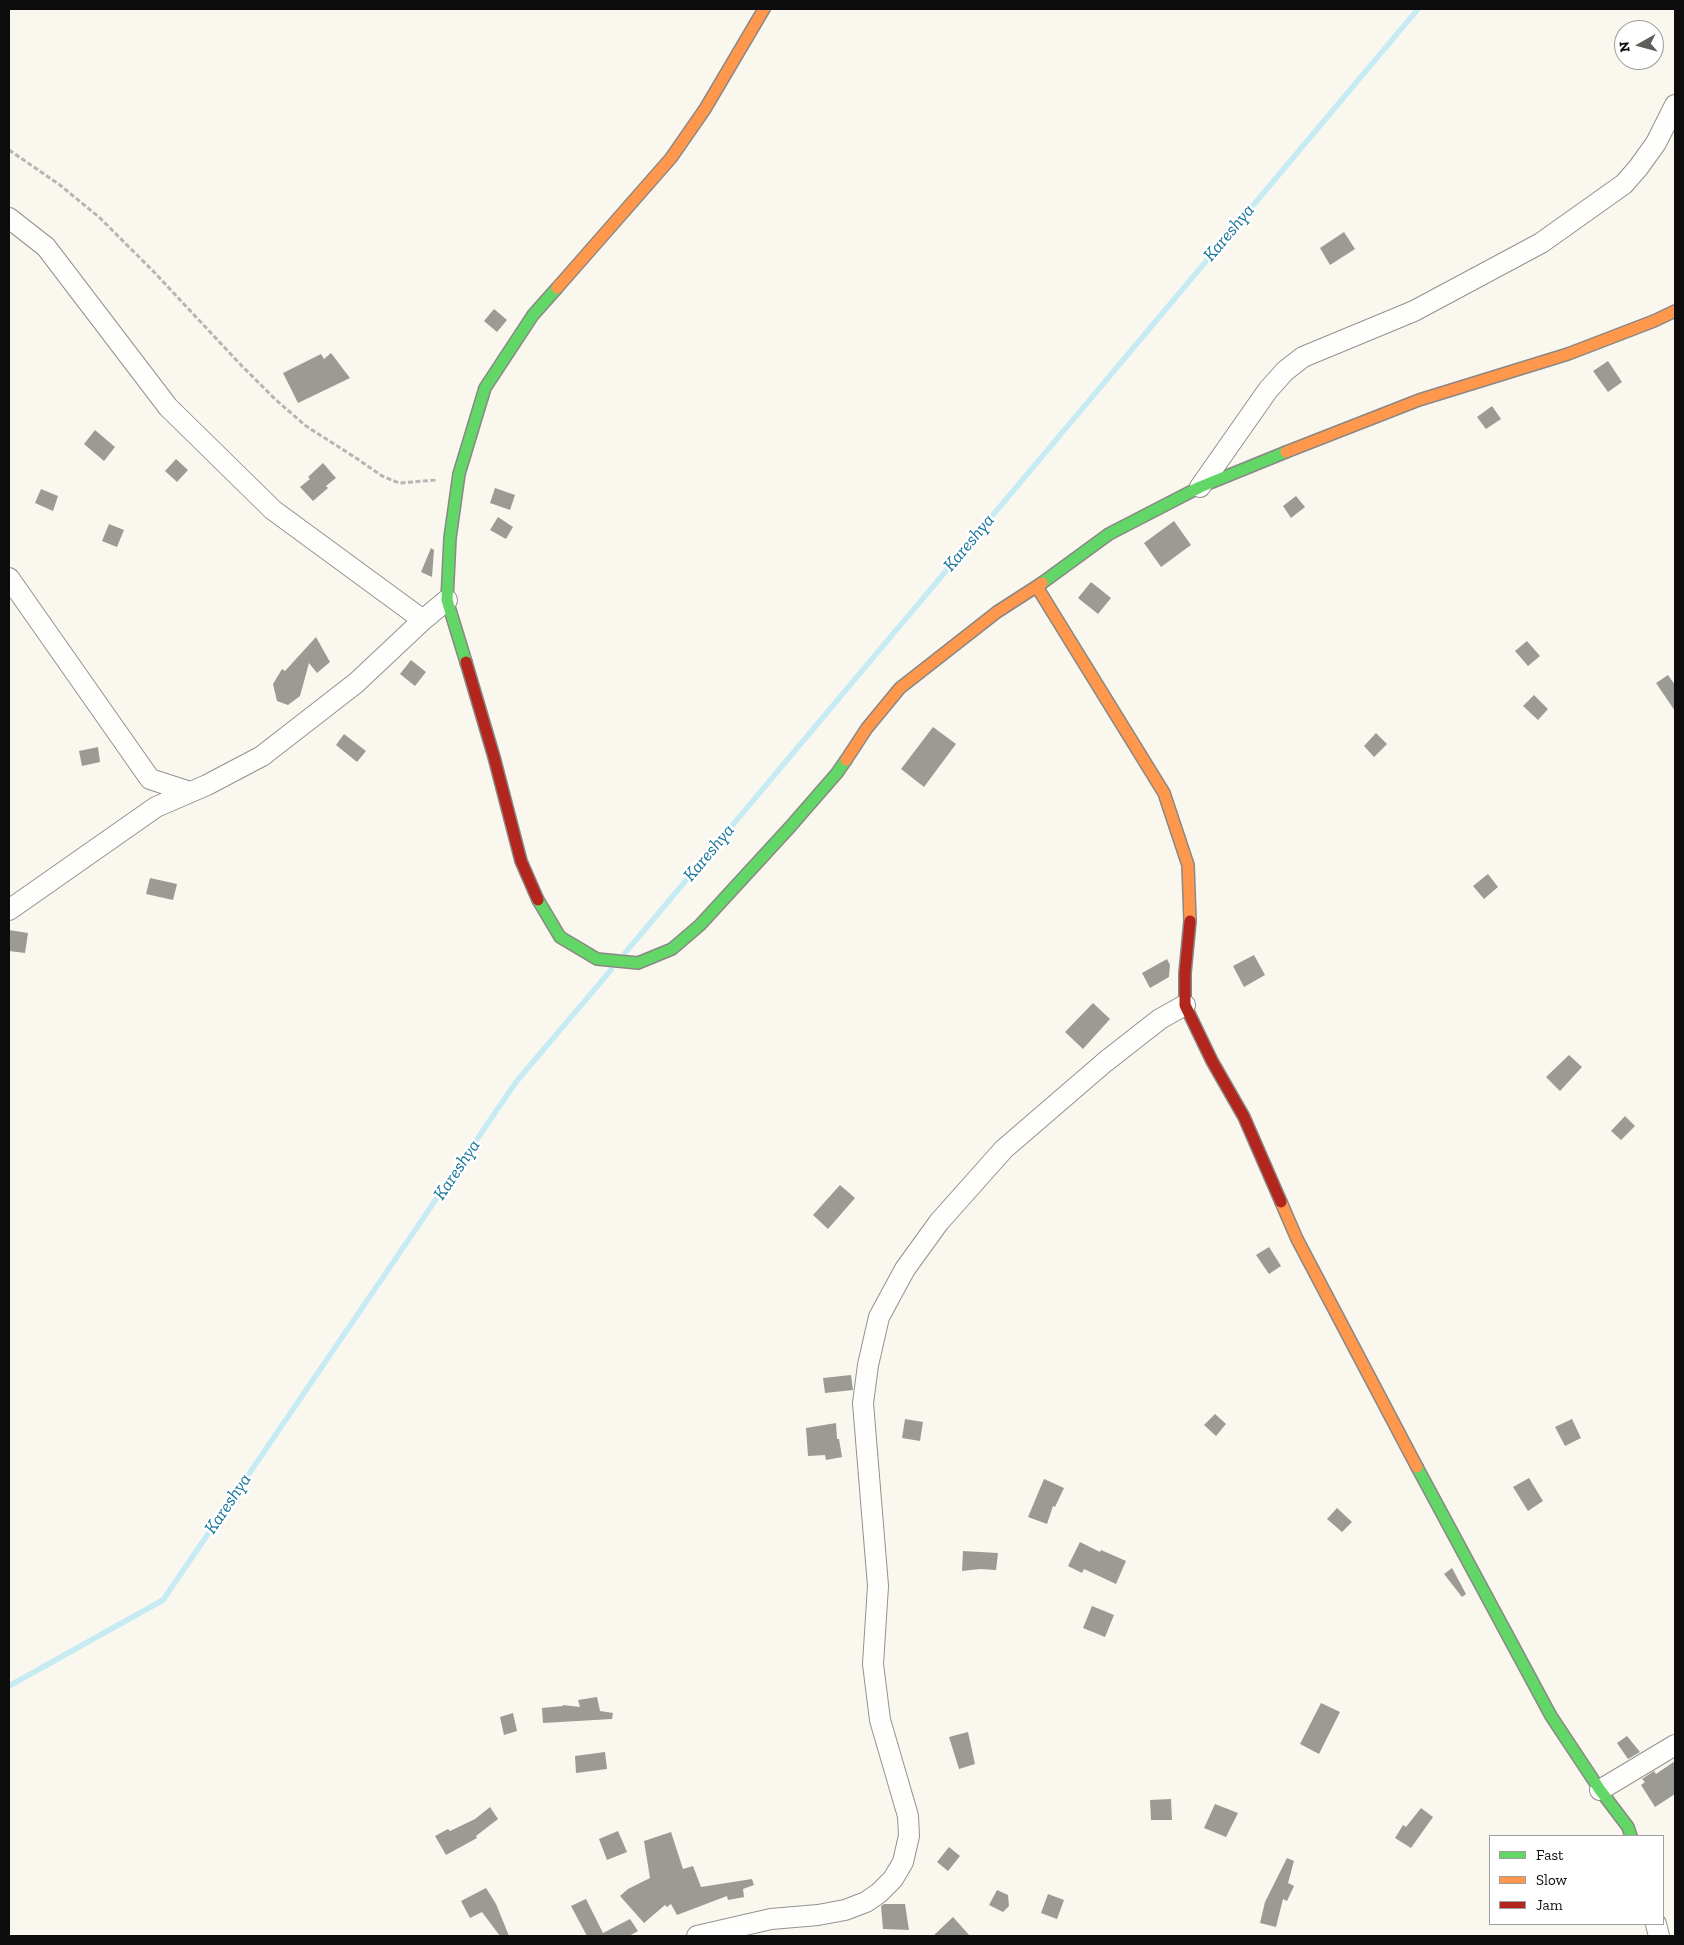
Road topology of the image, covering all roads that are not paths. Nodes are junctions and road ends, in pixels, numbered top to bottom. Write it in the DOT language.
graph roads {
  1 [pos="764,9"];
  2 [pos="1675,105"];
  3 [pos="9,218"];
  4 [pos="1675,311"];
  5 [pos="1200,487"];
  6 [pos="9,578"];
  7 [pos="1037,587"];
  8 [pos="447,600"];
  9 [pos="423,620"];
  10 [pos="190,792"];
  11 [pos="9,910"];
  12 [pos="1185,1005"];
  13 [pos="1675,1745"];
  14 [pos="1600,1790"];
  15 [pos="1630,1835"];
  16 [pos="696,1936"];
  1 -- 8 [label="street"];
  2 -- 5 [label="street"];
  3 -- 9 [label="street"];
  4 -- 5 [label="street"];
  5 -- 7 [label="street"];
  6 -- 10 [label="street"];
  7 -- 8 [label="street"];
  7 -- 12 [label="street"];
  8 -- 9 [label="street"];
  9 -- 10 [label="street"];
  10 -- 11 [label="street"];
  12 -- 14 [label="street"];
  12 -- 16 [label="street"];
  13 -- 14 [label="street"];
  14 -- 15 [label="street"];
}
